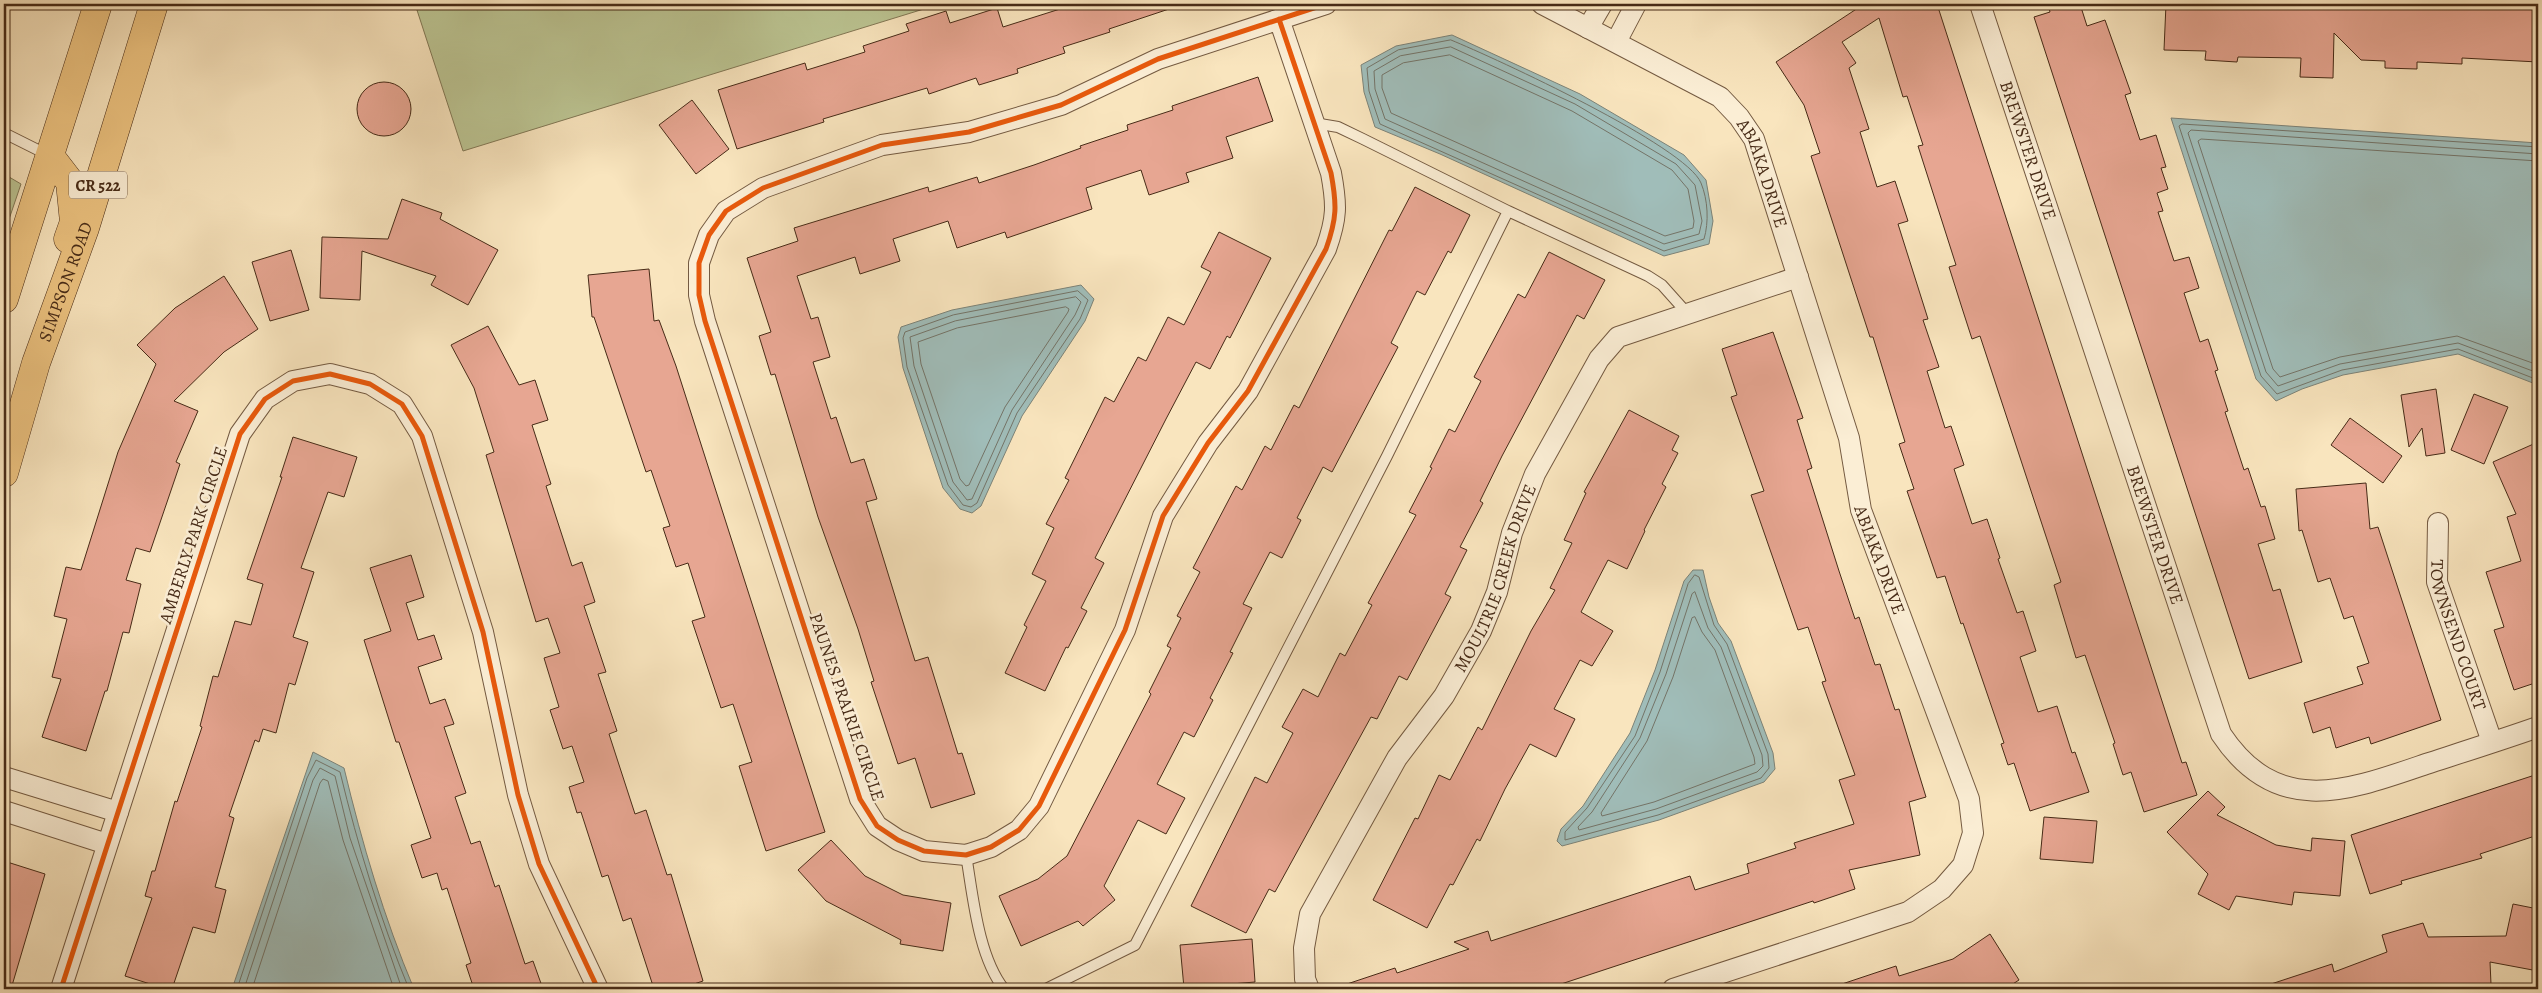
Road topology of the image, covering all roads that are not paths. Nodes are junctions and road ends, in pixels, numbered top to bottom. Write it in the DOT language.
graph roads {
  1 [pos="98,4"];
  2 [pos="154,4"];
  3 [pos="1326,4"];
  4 [pos="1542,4"];
  5 [pos="1602,4"];
  6 [pos="1636,4"];
  7 [pos="1980,4"];
  8 [pos="1279,19"];
  9 [pos="1588,28"];
  10 [pos="1616,42"];
  11 [pos="1314,123"];
  12 [pos="4,134"];
  13 [pos="50,156"];
  14 [pos="1508,211"];
  15 [pos="1798,277"];
  16 [pos="4,299"];
  17 [pos="1687,313"];
  18 [pos="36,363"];
  19 [pos="4,473"];
  20 [pos="2438,524"];
  21 [pos="2538,727"];
  22 [pos="2492,742"];
  23 [pos="4,778"];
  24 [pos="4,811"];
  25 [pos="118,812"];
  26 [pos="107,844"];
  27 [pos="966,855"];
  28 [pos="60,989"];
  29 [pos="598,989"];
  30 [pos="1004,989"];
  31 [pos="1046,989"];
  32 [pos="1309,989"];
  33 [pos="1673,989"];
  1 -- 13 [label="main road, CR 522"];
  2 -- 18 [label="main road, SIMPSON ROAD / CR 522"];
  3 -- 8 [label="street, PAUNES PRAIRIE CIRCLE"];
  4 -- 9 [label="street"];
  5 -- 9 [label="street"];
  6 -- 10 [label="street"];
  7 -- 22 [label="street, BREWSTER DRIVE"];
  8 -- 11 [label="street, PAUNES PRAIRIE CIRCLE"];
  8 -- 27 [label="street, PAUNES PRAIRIE CIRCLE"];
  9 -- 10 [label="street, ABIAKA DRIVE"];
  10 -- 15 [label="street, ABIAKA DRIVE"];
  11 -- 14 [label="lane"];
  11 -- 27 [label="street, PAUNES PRAIRIE CIRCLE"];
  12 -- 13 [label="lane"];
  13 -- 16 [label="main road, CR 522"];
  13 -- 18 [label="main road"];
  14 -- 17 [label="lane"];
  14 -- 31 [label="lane"];
  15 -- 17 [label="street, MOULTRIE CREEK DRIVE"];
  15 -- 33 [label="street, ABIAKA DRIVE"];
  17 -- 32 [label="street, MOULTRIE CREEK DRIVE"];
  18 -- 19 [label="main road, SIMPSON ROAD / CR 522"];
  20 -- 22 [label="street, TOWNSEND COURT"];
  21 -- 22 [label="street, BREWSTER DRIVE"];
  23 -- 25 [label="street"];
  24 -- 26 [label="street"];
  25 -- 26 [label="street, AMBERLY PARK CIRCLE"];
  25 -- 29 [label="street, AMBERLY PARK CIRCLE"];
  26 -- 28 [label="street, AMBERLY PARK CIRCLE"];
  27 -- 30 [label="lane"];
}
